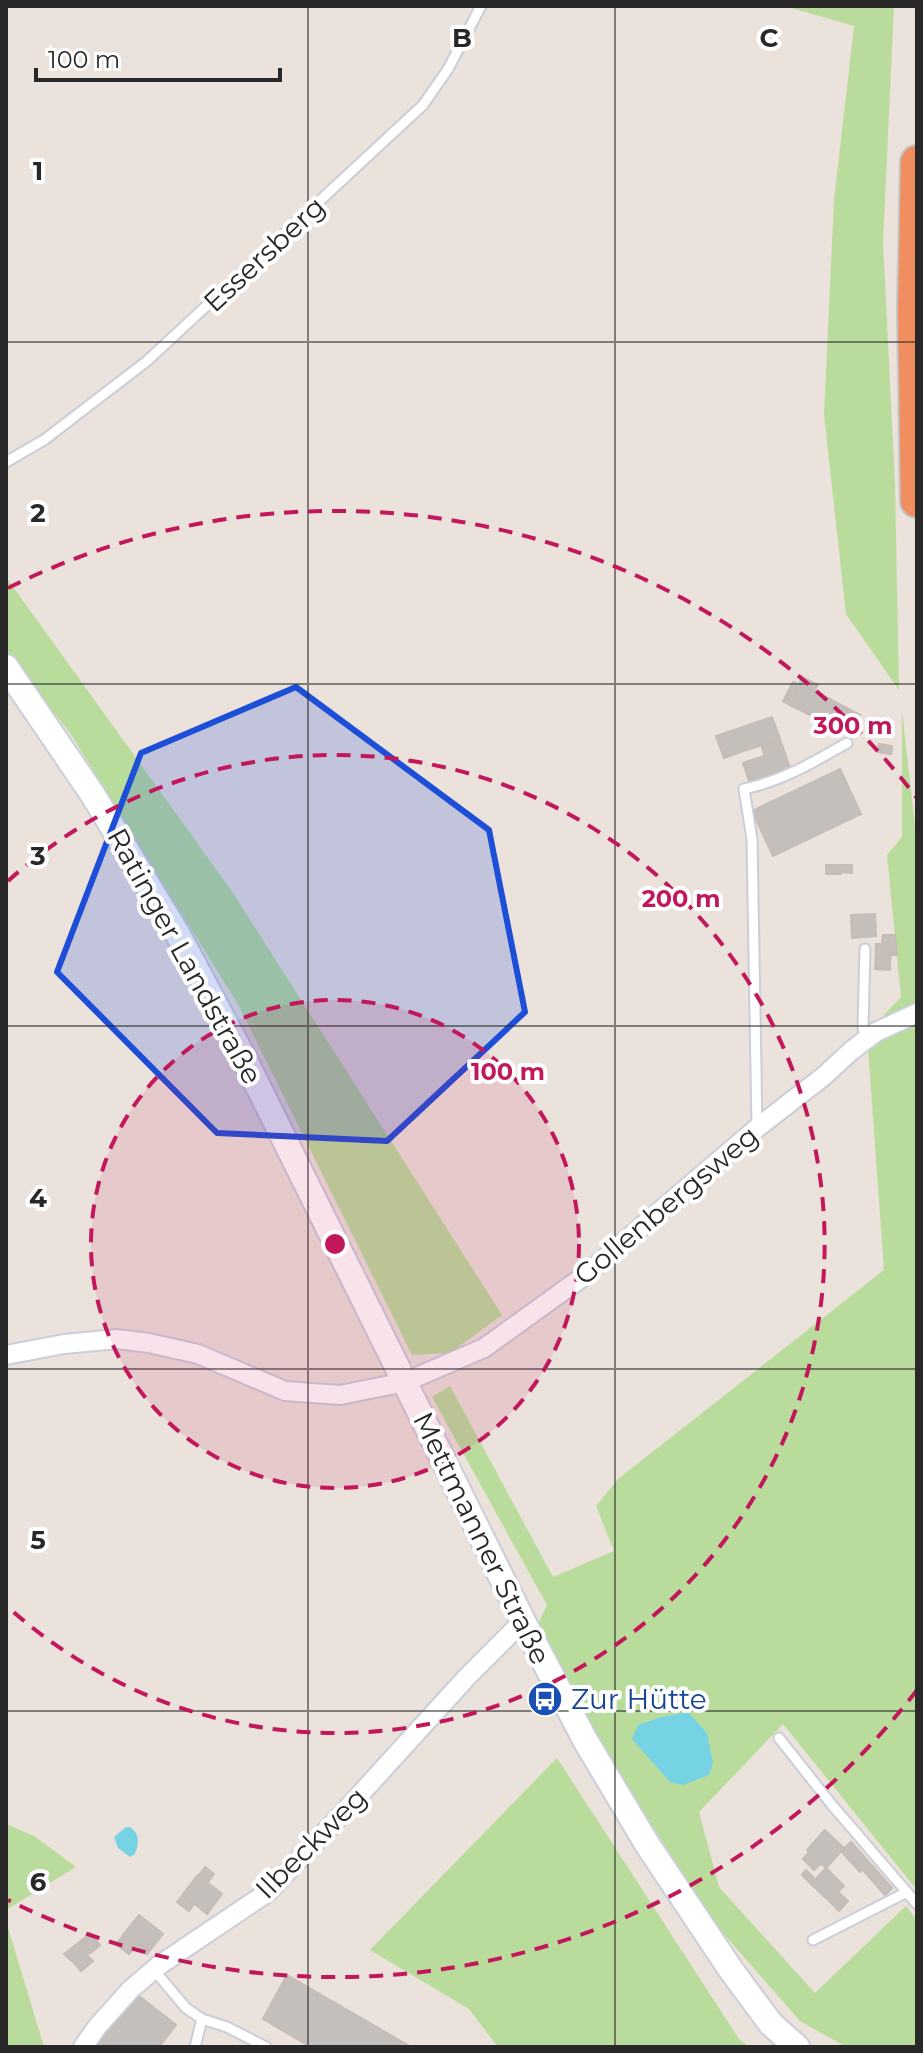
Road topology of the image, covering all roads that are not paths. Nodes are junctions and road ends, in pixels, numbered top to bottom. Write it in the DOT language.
graph roads {
  1 [pos="481,6"];
  2 [pos="917,162"];
  3 [pos="6,462"];
  4 [pos="917,501"];
  5 [pos="6,667"];
  6 [pos="847,743"];
  7 [pos="865,949"];
  8 [pos="917,1013"];
  9 [pos="865,1040"];
  10 [pos="757,1128"];
  11 [pos="342,1258"];
  12 [pos="6,1355"];
  13 [pos="405,1382"];
  14 [pos="523,1621"];
  15 [pos="779,1738"];
  16 [pos="907,1892"];
  17 [pos="917,1904"];
  18 [pos="813,1940"];
  19 [pos="154,1970"];
  20 [pos="202,2019"];
  21 [pos="83,2047"];
  22 [pos="195,2047"];
  23 [pos="266,2047"];
  24 [pos="797,2047"];
  1 -- 3 [label="lane, Essersberg"];
  2 -- 4 [label="highway"];
  5 -- 11 [label="main road, Ratinger Landstraße"];
  6 -- 10 [label="lane"];
  7 -- 9 [label="lane"];
  8 -- 9 [label="street, Gollenbergsweg"];
  9 -- 10 [label="street, Gollenbergsweg"];
  10 -- 13 [label="street, Gollenbergsweg"];
  11 -- 13 [label="main road, Mettmanner Straße"];
  12 -- 13 [label="street, Gollenbergsweg"];
  13 -- 14 [label="main road, Mettmanner Straße"];
  14 -- 19 [label="street, Ilbeckweg"];
  14 -- 24 [label="main road, Mettmanner Straße"];
  15 -- 16 [label="lane"];
  16 -- 17 [label="lane"];
  16 -- 18 [label="lane"];
  19 -- 20 [label="lane"];
  19 -- 21 [label="street, Ilbeckweg"];
  20 -- 22 [label="lane"];
  20 -- 23 [label="lane"];
}
